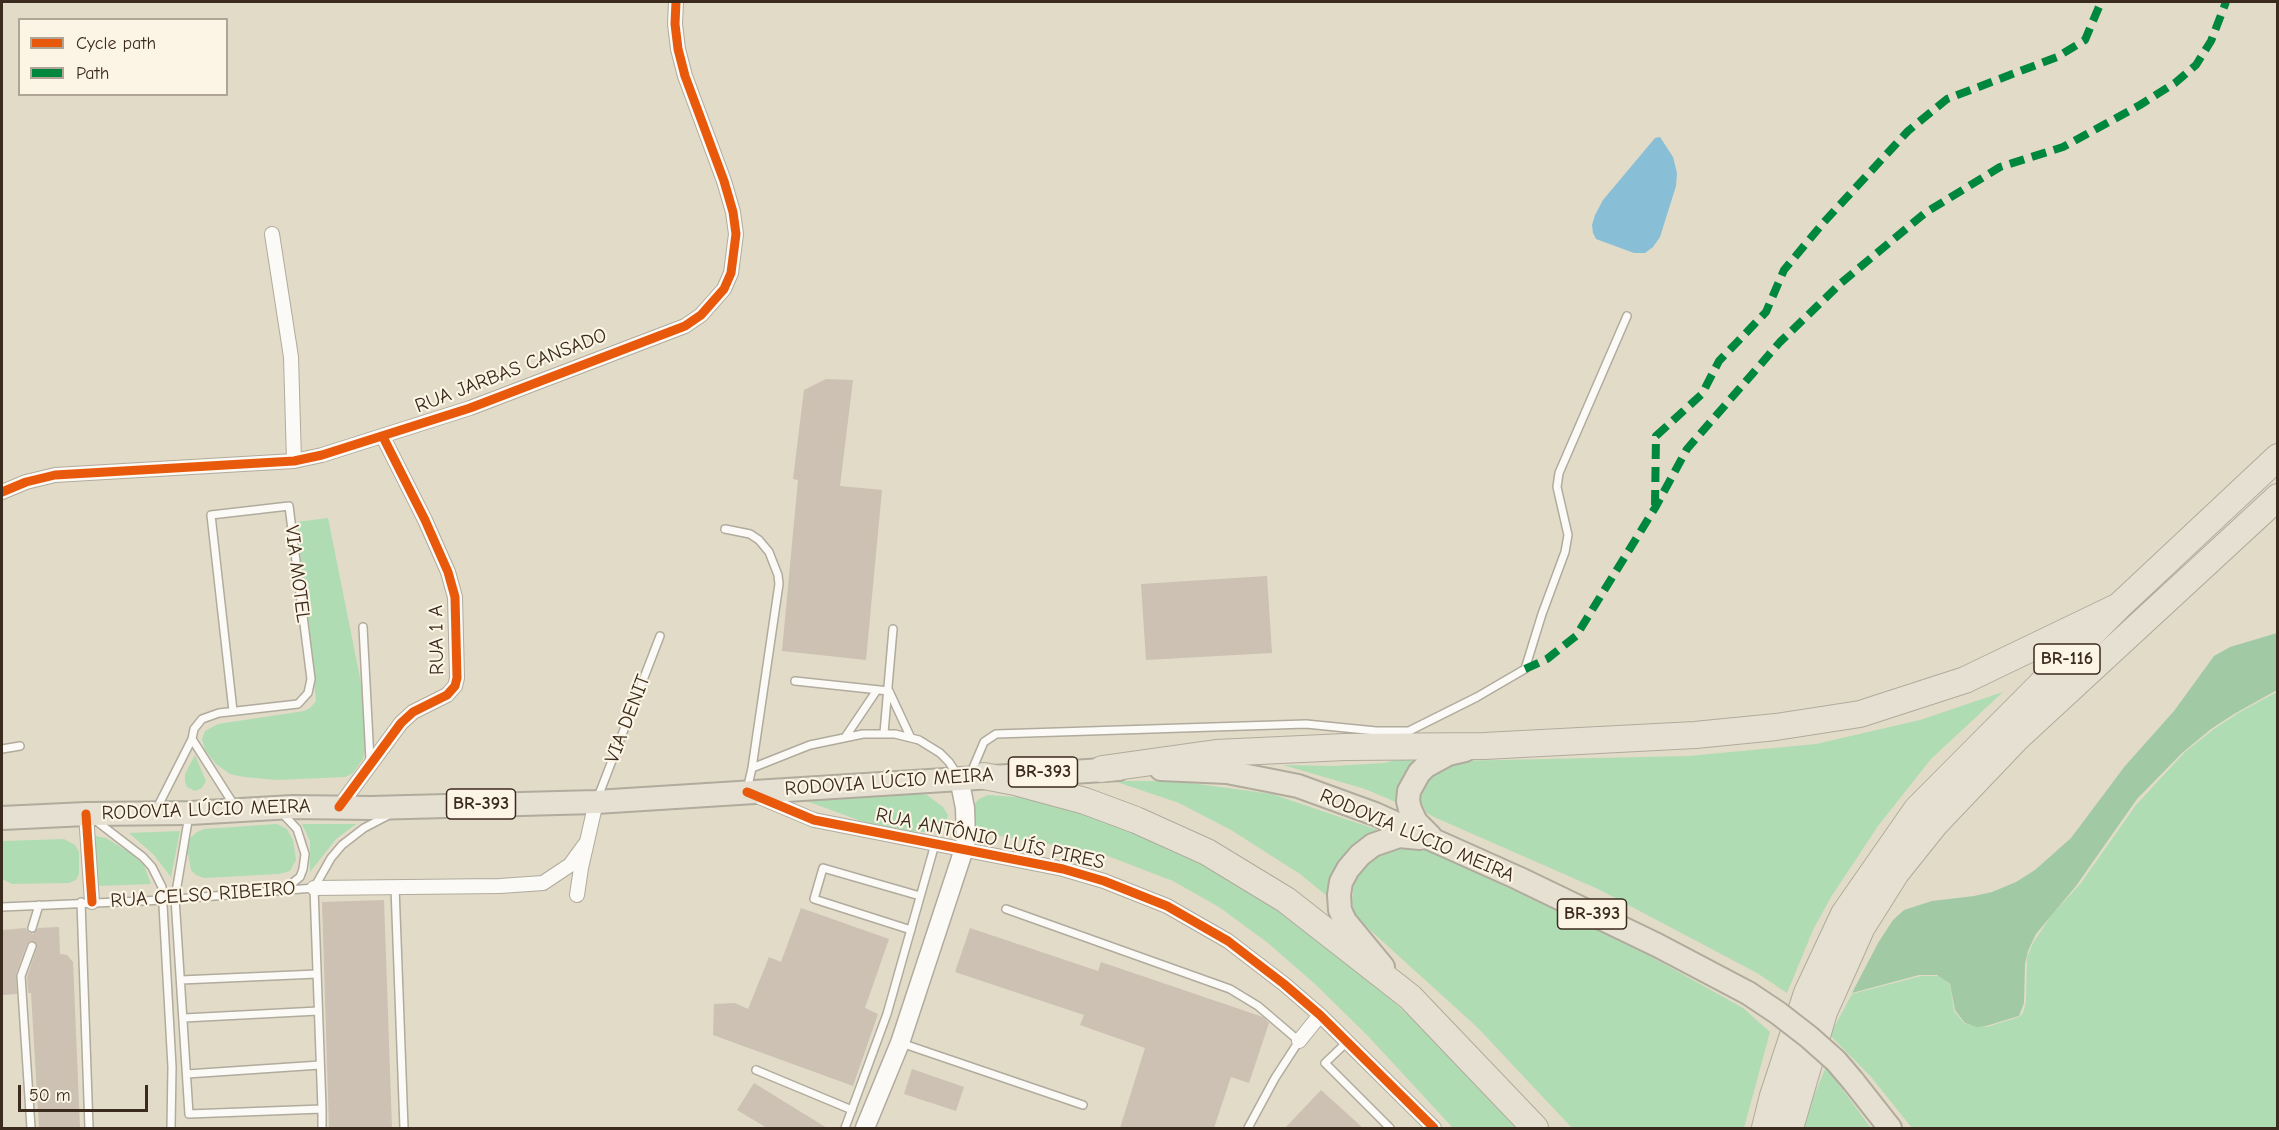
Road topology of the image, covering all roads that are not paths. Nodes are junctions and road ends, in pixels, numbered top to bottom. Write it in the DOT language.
graph roads {
  1 [pos="676,2"];
  2 [pos="272,234"];
  3 [pos="1627,316"];
  4 [pos="383,437"];
  5 [pos="2277,457"];
  6 [pos="294,461"];
  7 [pos="2,492"];
  8 [pos="2277,498"];
  9 [pos="725,529"];
  10 [pos="2119,606"];
  11 [pos="363,627"];
  12 [pos="893,629"];
  13 [pos="660,636"];
  14 [pos="795,681"];
  15 [pos="877,690"];
  16 [pos="889,691"];
  17 [pos="233,711"];
  18 [pos="884,733"];
  19 [pos="846,736"];
  20 [pos="910,736"];
  21 [pos="1410,738"];
  22 [pos="192,739"];
  23 [pos="20,746"];
  24 [pos="1484,746"];
  25 [pos="2,749"];
  26 [pos="371,766"];
  27 [pos="752,768"];
  28 [pos="1102,769"];
  29 [pos="971,777"];
  30 [pos="747,792"];
  31 [pos="596,802"];
  32 [pos="405,806"];
  33 [pos="339,807"];
  34 [pos="272,808"];
  35 [pos="237,809"];
  36 [pos="155,813"];
  37 [pos="190,813"];
  38 [pos="86,814"];
  39 [pos="2,818"];
  40 [pos="1433,840"];
  41 [pos="586,843"];
  42 [pos="935,844"];
  43 [pos="964,849"];
  44 [pos="395,887"];
  45 [pos="314,888"];
  46 [pos="282,890"];
  47 [pos="577,895"];
  48 [pos="920,896"];
  49 [pos="175,898"];
  50 [pos="164,900"];
  51 [pos="87,902"];
  52 [pos="39,905"];
  53 [pos="2,907"];
  54 [pos="1006,909"];
  55 [pos="32,928"];
  56 [pos="911,930"];
  57 [pos="32,946"];
  58 [pos="317,974"];
  59 [pos="182,980"];
  60 [pos="1410,997"];
  61 [pos="318,1011"];
  62 [pos="1320,1016"];
  63 [pos="184,1018"];
  64 [pos="1299,1041"];
  65 [pos="1347,1042"];
  66 [pos="900,1043"];
  67 [pos="320,1065"];
  68 [pos="756,1070"];
  69 [pos="187,1074"];
  70 [pos="1083,1105"];
  71 [pos="322,1109"];
  72 [pos="852,1110"];
  73 [pos="31,1128"];
  74 [pos="89,1128"];
  75 [pos="171,1128"];
  76 [pos="322,1128"];
  77 [pos="404,1128"];
  78 [pos="845,1128"];
  79 [pos="865,1128"];
  80 [pos="1248,1128"];
  81 [pos="1390,1128"];
  82 [pos="1434,1128"];
  83 [pos="1535,1128"];
  84 [pos="1765,1128"];
  85 [pos="1790,1128"];
  86 [pos="1890,1128"];
  1 -- 4 [label="street, RUA JARBAS CANSADO"];
  2 -- 6 [label="street"];
  3 -- 21 [label="lane"];
  4 -- 6 [label="street, RUA JARBAS CANSADO"];
  4 -- 26 [label="street, RUA 1 A"];
  5 -- 10 [label="highway, BR-116"];
  6 -- 7 [label="street, RUA JARBAS CANSADO"];
  8 -- 85 [label="highway, BR-116"];
  9 -- 27 [label="lane"];
  10 -- 24 [label="highway"];
  10 -- 84 [label="highway, BR-116"];
  11 -- 26 [label="lane"];
  12 -- 16 [label="lane"];
  13 -- 31 [label="lane, VIA DENIT"];
  14 -- 15 [label="lane"];
  15 -- 16 [label="lane"];
  15 -- 19 [label="lane"];
  16 -- 18 [label="lane"];
  16 -- 20 [label="lane"];
  17 -- 17 [label="lane, VIA MOTEL"];
  17 -- 22 [label="lane"];
  18 -- 19 [label="lane"];
  18 -- 20 [label="lane"];
  19 -- 27 [label="lane"];
  20 -- 29 [label="lane"];
  21 -- 24 [label="highway"];
  21 -- 28 [label="highway"];
  21 -- 29 [label="lane"];
  22 -- 35 [label="lane"];
  22 -- 36 [label="lane"];
  23 -- 25 [label="lane"];
  24 -- 40 [label="main road"];
  26 -- 33 [label="street, RUA 1 A"];
  27 -- 30 [label="lane"];
  28 -- 29 [label="main road, RODOVIA LÚCIO MEIRA / BR-393"];
  28 -- 40 [label="main road, RODOVIA LÚCIO MEIRA / BR-393"];
  29 -- 30 [label="main road, RODOVIA LÚCIO MEIRA / BR-393"];
  29 -- 43 [label="street"];
  29 -- 60 [label="highway"];
  30 -- 31 [label="main road, RODOVIA LÚCIO MEIRA / BR-393"];
  30 -- 42 [label="street, RUA ANTÔNIO LUÍS PIRES"];
  31 -- 32 [label="main road, RODOVIA LÚCIO MEIRA / BR-393"];
  31 -- 41 [label="street"];
  32 -- 33 [label="main road, RODOVIA LÚCIO MEIRA / BR-393"];
  32 -- 45 [label="lane, RUA CELSO RIBEIRO"];
  33 -- 34 [label="main road, RODOVIA LÚCIO MEIRA / BR-393"];
  34 -- 35 [label="main road, RODOVIA LÚCIO MEIRA / BR-393"];
  34 -- 46 [label="lane"];
  35 -- 37 [label="main road, RODOVIA LÚCIO MEIRA / BR-393"];
  36 -- 37 [label="main road, RODOVIA LÚCIO MEIRA / BR-393"];
  36 -- 38 [label="main road, RODOVIA LÚCIO MEIRA / BR-393"];
  37 -- 49 [label="lane"];
  38 -- 39 [label="main road, RODOVIA LÚCIO MEIRA / BR-393"];
  38 -- 50 [label="lane"];
  38 -- 51 [label="street"];
  40 -- 60 [label="main road"];
  40 -- 86 [label="main road, RODOVIA LÚCIO MEIRA / BR-393, bridge"];
  41 -- 44 [label="street"];
  41 -- 47 [label="street"];
  42 -- 43 [label="street, RUA ANTÔNIO LUÍS PIRES"];
  42 -- 48 [label="lane"];
  43 -- 62 [label="street, RUA ANTÔNIO LUÍS PIRES"];
  43 -- 66 [label="street"];
  44 -- 45 [label="street"];
  44 -- 77 [label="lane"];
  45 -- 46 [label="lane, RUA CELSO RIBEIRO"];
  45 -- 58 [label="lane"];
  46 -- 49 [label="lane, RUA CELSO RIBEIRO"];
  48 -- 56 [label="lane"];
  48 -- 56 [label="lane"];
  49 -- 50 [label="lane, RUA CELSO RIBEIRO"];
  49 -- 59 [label="lane"];
  50 -- 51 [label="lane, RUA CELSO RIBEIRO"];
  50 -- 75 [label="lane"];
  51 -- 52 [label="lane, RUA CELSO RIBEIRO"];
  51 -- 74 [label="lane"];
  52 -- 53 [label="lane, RUA CELSO RIBEIRO"];
  52 -- 55 [label="lane"];
  54 -- 64 [label="lane"];
  56 -- 72 [label="lane"];
  57 -- 73 [label="lane"];
  58 -- 59 [label="lane"];
  58 -- 61 [label="lane"];
  59 -- 63 [label="lane"];
  60 -- 83 [label="highway"];
  61 -- 63 [label="lane"];
  61 -- 67 [label="lane"];
  62 -- 64 [label="street"];
  62 -- 65 [label="street, RUA ANTÔNIO LUÍS PIRES"];
  63 -- 69 [label="lane"];
  64 -- 80 [label="lane"];
  65 -- 81 [label="lane"];
  65 -- 82 [label="street, RUA ANTÔNIO LUÍS PIRES"];
  66 -- 70 [label="lane"];
  66 -- 79 [label="street"];
  67 -- 69 [label="lane"];
  67 -- 71 [label="lane"];
  68 -- 72 [label="lane"];
  69 -- 71 [label="lane"];
  71 -- 76 [label="lane"];
  72 -- 78 [label="lane"];
}
